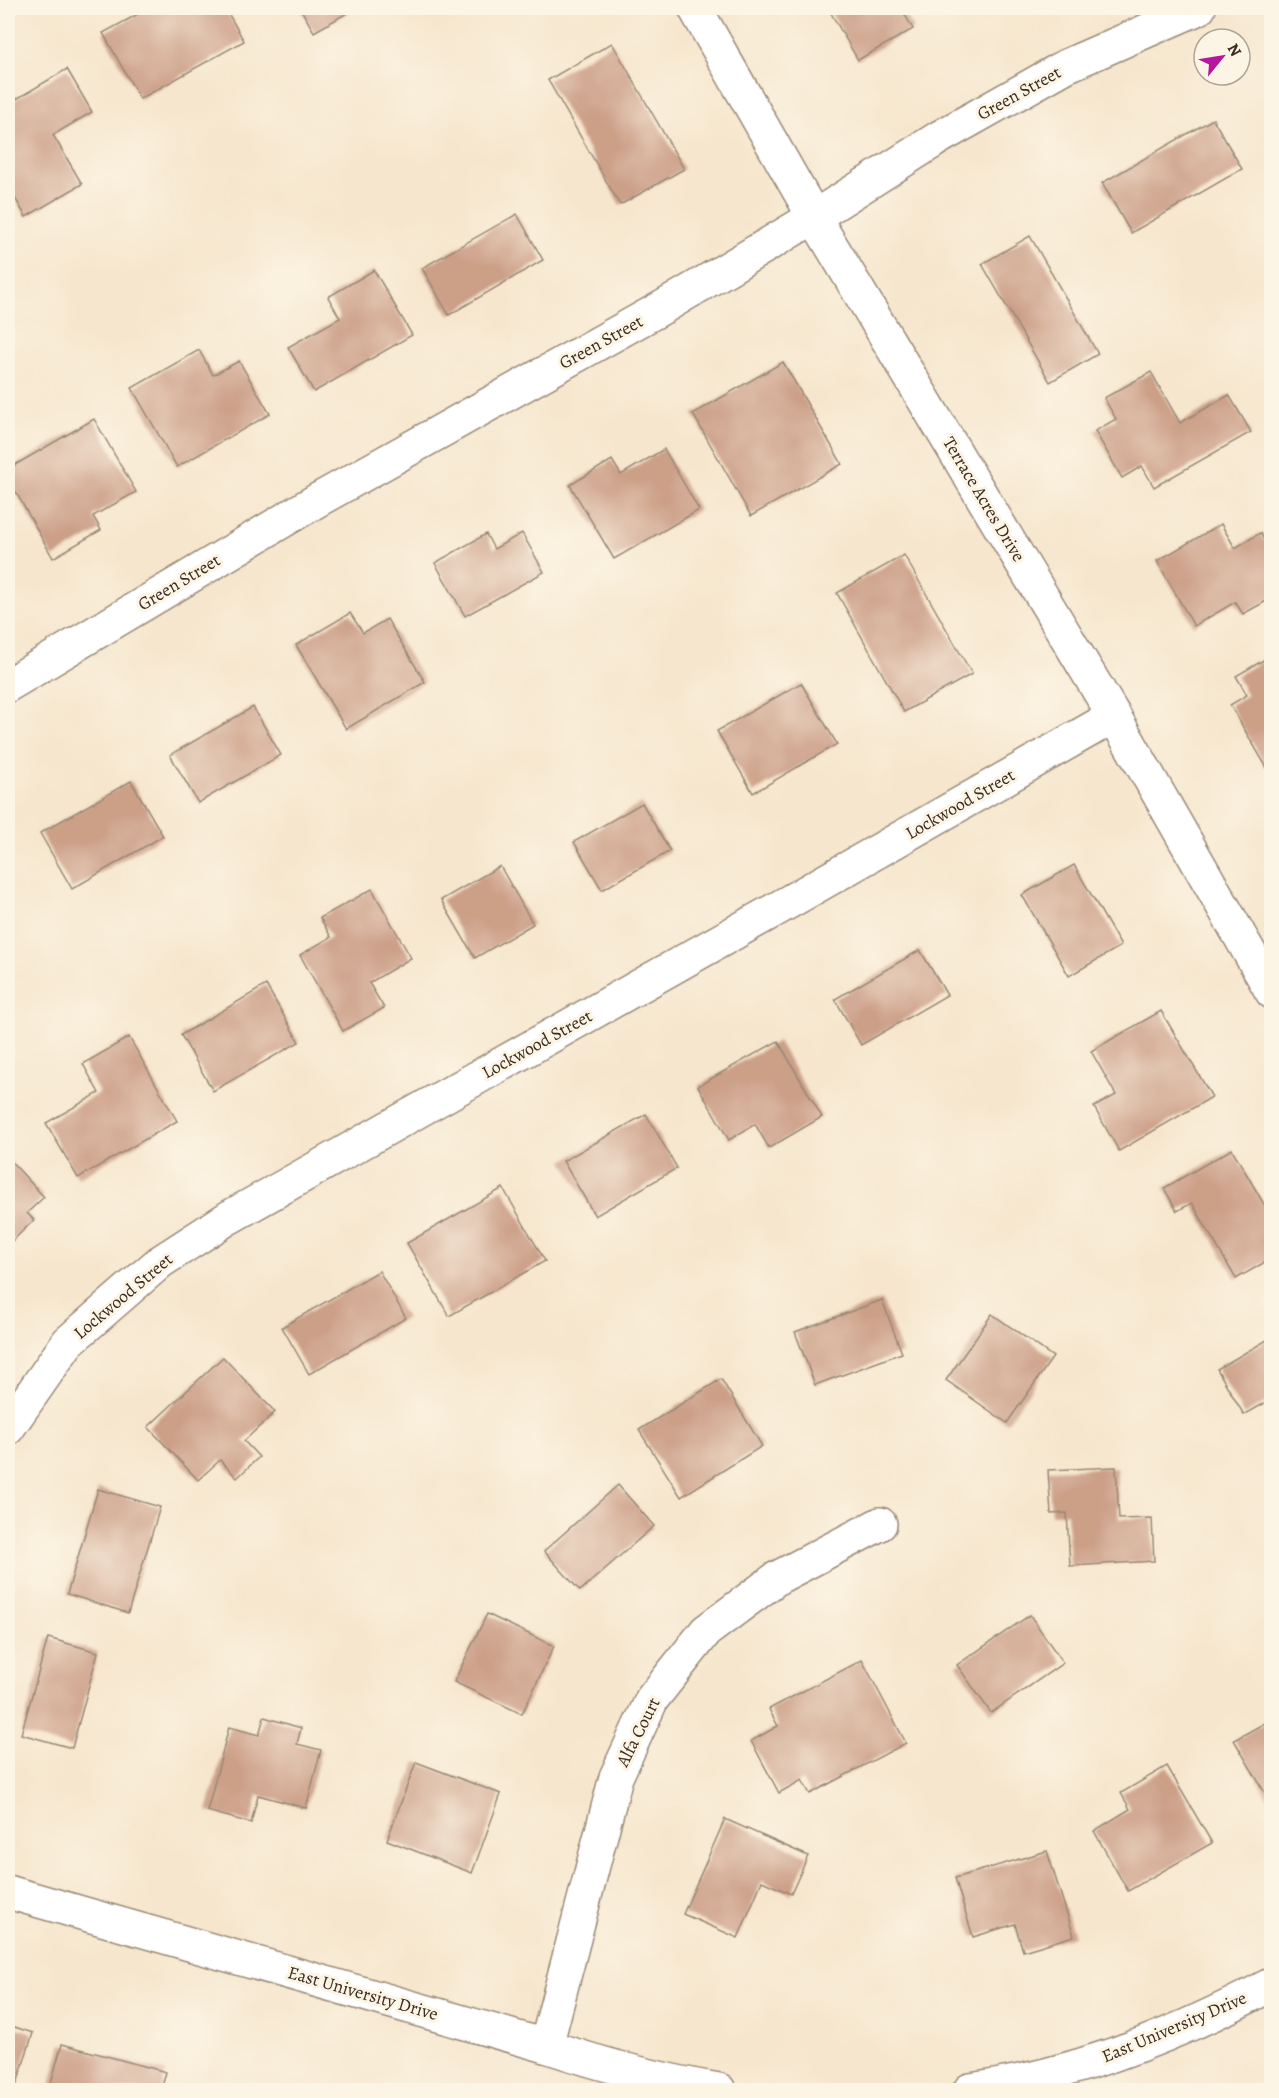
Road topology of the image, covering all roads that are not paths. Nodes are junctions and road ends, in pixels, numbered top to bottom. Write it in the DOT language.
graph roads {
  1 [pos="695,8"];
  2 [pos="1199,8"];
  3 [pos="814,217"];
  4 [pos="8,685"];
  5 [pos="1114,716"];
  6 [pos="1272,992"];
  7 [pos="8,1428"];
  8 [pos="880,1524"];
  9 [pos="8,1892"];
  10 [pos="1272,1984"];
  11 [pos="546,2046"];
  12 [pos="719,2091"];
  13 [pos="970,2091"];
  1 -- 3 [label="street, Terrace Acres Drive"];
  2 -- 3 [label="street, Green Street"];
  3 -- 4 [label="street, Green Street"];
  3 -- 5 [label="street, Terrace Acres Drive"];
  5 -- 6 [label="street, Terrace Acres Drive"];
  5 -- 7 [label="street, Lockwood Street"];
  8 -- 11 [label="street, Alfa Court"];
  9 -- 11 [label="street, East University Drive"];
  10 -- 13 [label="street, East University Drive"];
  11 -- 12 [label="street, East University Drive"];
}
